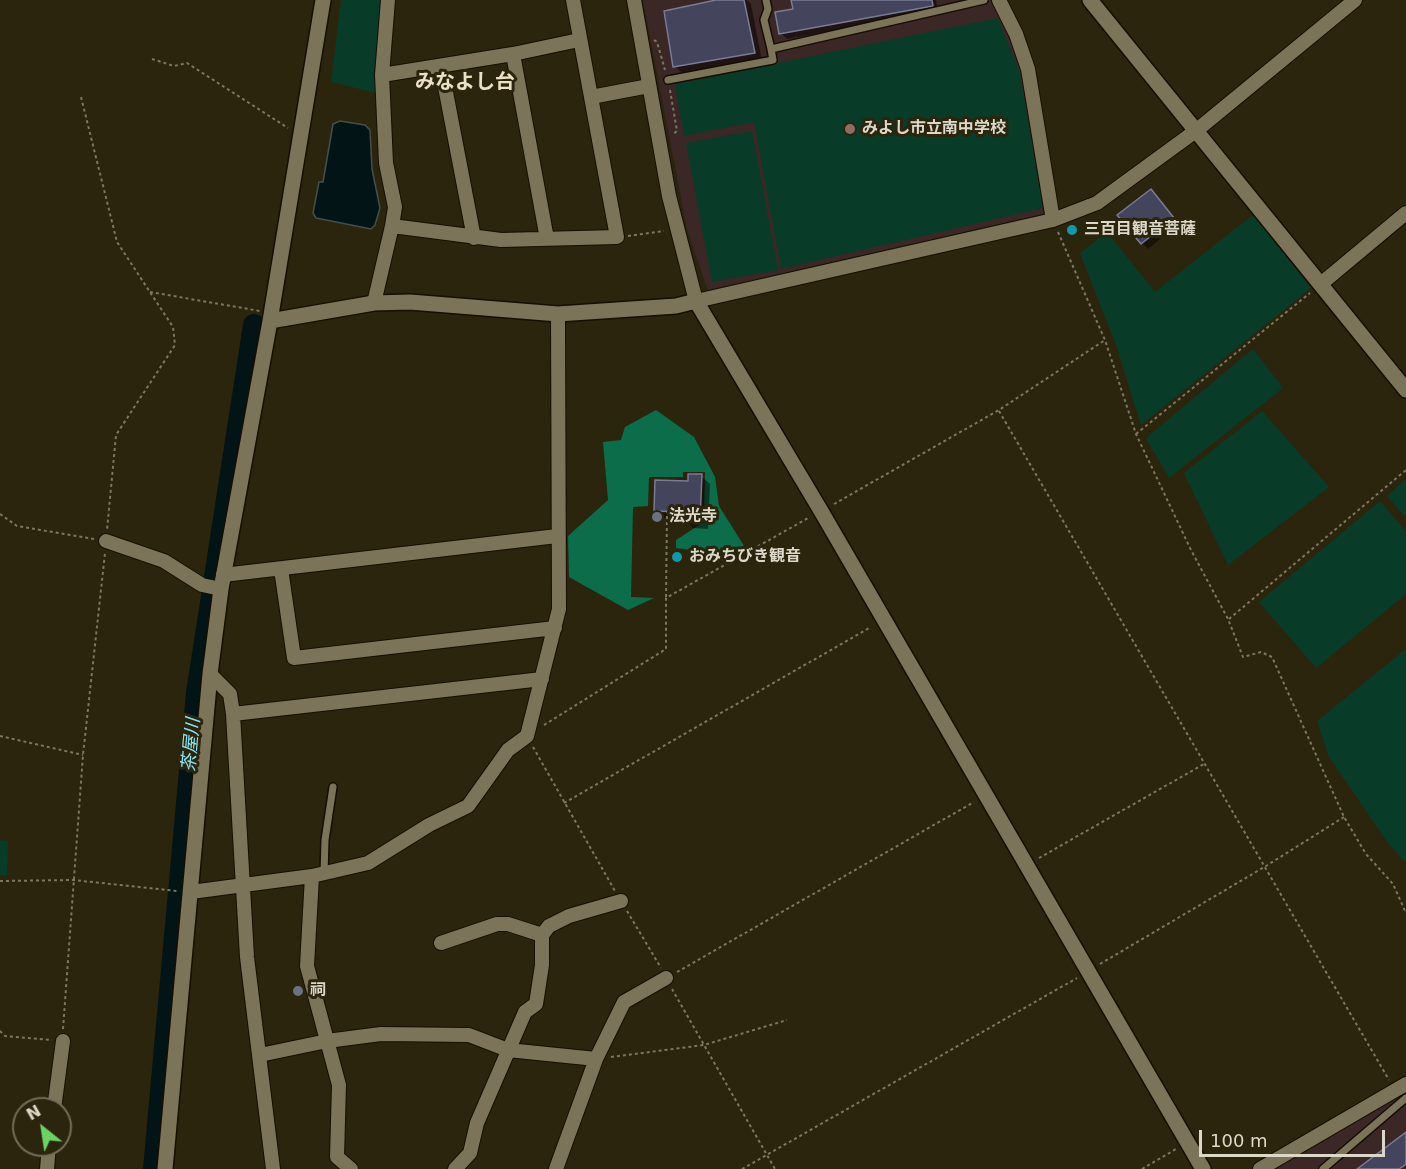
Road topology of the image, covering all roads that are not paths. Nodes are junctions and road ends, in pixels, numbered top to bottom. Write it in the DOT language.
graph roads {
  1 [pos="323,0"];
  2 [pos="389,0"];
  3 [pos="573,0"];
  4 [pos="634,0"];
  5 [pos="766,0"];
  6 [pos="984,0"];
  7 [pos="999,0"];
  8 [pos="1090,0"];
  9 [pos="1355,0"];
  10 [pos="579,40"];
  11 [pos="771,49"];
  12 [pos="513,54"];
  13 [pos="441,66"];
  14 [pos="382,75"];
  15 [pos="668,80"];
  16 [pos="649,86"];
  17 [pos="591,97"];
  18 [pos="1197,130"];
  19 [pos="1406,213"];
  20 [pos="1053,219"];
  21 [pos="392,226"];
  22 [pos="474,238"];
  23 [pos="547,239"];
  24 [pos="1322,283"];
  25 [pos="696,301"];
  26 [pos="374,303"];
  27 [pos="558,314"];
  28 [pos="270,317"];
  29 [pos="1406,390"];
  30 [pos="557,536"];
  31 [pos="106,541"];
  32 [pos="281,568"];
  33 [pos="216,585"];
  34 [pos="555,628"];
  35 [pos="210,674"];
  36 [pos="542,679"];
  37 [pos="233,714"];
  38 [pos="333,787"];
  39 [pos="318,875"];
  40 [pos="242,886"];
  41 [pos="191,892"];
  42 [pos="621,901"];
  43 [pos="542,935"];
  44 [pos="441,944"];
  45 [pos="666,978"];
  46 [pos="63,1041"];
  47 [pos="327,1041"];
  48 [pos="508,1050"];
  49 [pos="260,1055"];
  50 [pos="596,1059"];
  51 [pos="1402,1091"];
  52 [pos="56,1097"];
  53 [pos="165,1169"];
  54 [pos="273,1169"];
  55 [pos="351,1169"];
  56 [pos="455,1169"];
  57 [pos="556,1169"];
  58 [pos="1203,1169"];
  59 [pos="1260,1169"];
  60 [pos="1323,1169"];
  1 -- 28 [label="street"];
  2 -- 14 [label="street"];
  3 -- 10 [label="street"];
  4 -- 16 [label="street"];
  5 -- 11 [label="lane"];
  6 -- 11 [label="lane"];
  7 -- 20 [label="street"];
  8 -- 18 [label="street"];
  9 -- 18 [label="street"];
  10 -- 12 [label="street"];
  10 -- 17 [label="street"];
  11 -- 15 [label="lane"];
  12 -- 13 [label="street"];
  12 -- 23 [label="street"];
  13 -- 14 [label="street"];
  13 -- 22 [label="street"];
  14 -- 21 [label="street"];
  16 -- 17 [label="street"];
  16 -- 25 [label="street"];
  17 -- 23 [label="street"];
  18 -- 20 [label="street"];
  18 -- 24 [label="street"];
  19 -- 24 [label="street"];
  20 -- 25 [label="street"];
  21 -- 22 [label="street"];
  21 -- 26 [label="street"];
  22 -- 23 [label="street"];
  24 -- 29 [label="street"];
  25 -- 27 [label="street"];
  25 -- 58 [label="street"];
  26 -- 27 [label="street"];
  26 -- 28 [label="street"];
  27 -- 30 [label="street"];
  28 -- 33 [label="street"];
  30 -- 32 [label="street"];
  30 -- 34 [label="street"];
  31 -- 33 [label="street"];
  32 -- 33 [label="street"];
  32 -- 34 [label="street"];
  33 -- 35 [label="street"];
  34 -- 36 [label="street"];
  35 -- 37 [label="street"];
  35 -- 41 [label="street"];
  36 -- 37 [label="street"];
  36 -- 39 [label="street"];
  37 -- 40 [label="street"];
  38 -- 39 [label="lane"];
  39 -- 40 [label="street"];
  39 -- 47 [label="street"];
  40 -- 41 [label="street"];
  40 -- 49 [label="street"];
  41 -- 53 [label="street"];
  42 -- 43 [label="street"];
  43 -- 44 [label="street"];
  43 -- 48 [label="street"];
  45 -- 50 [label="street"];
  46 -- 52 [label="street"];
  47 -- 48 [label="street"];
  47 -- 49 [label="street"];
  47 -- 55 [label="street"];
  48 -- 50 [label="street"];
  48 -- 56 [label="street"];
  49 -- 54 [label="street"];
  50 -- 57 [label="street"];
  51 -- 59 [label="street"];
  51 -- 60 [label="lane"];
}
